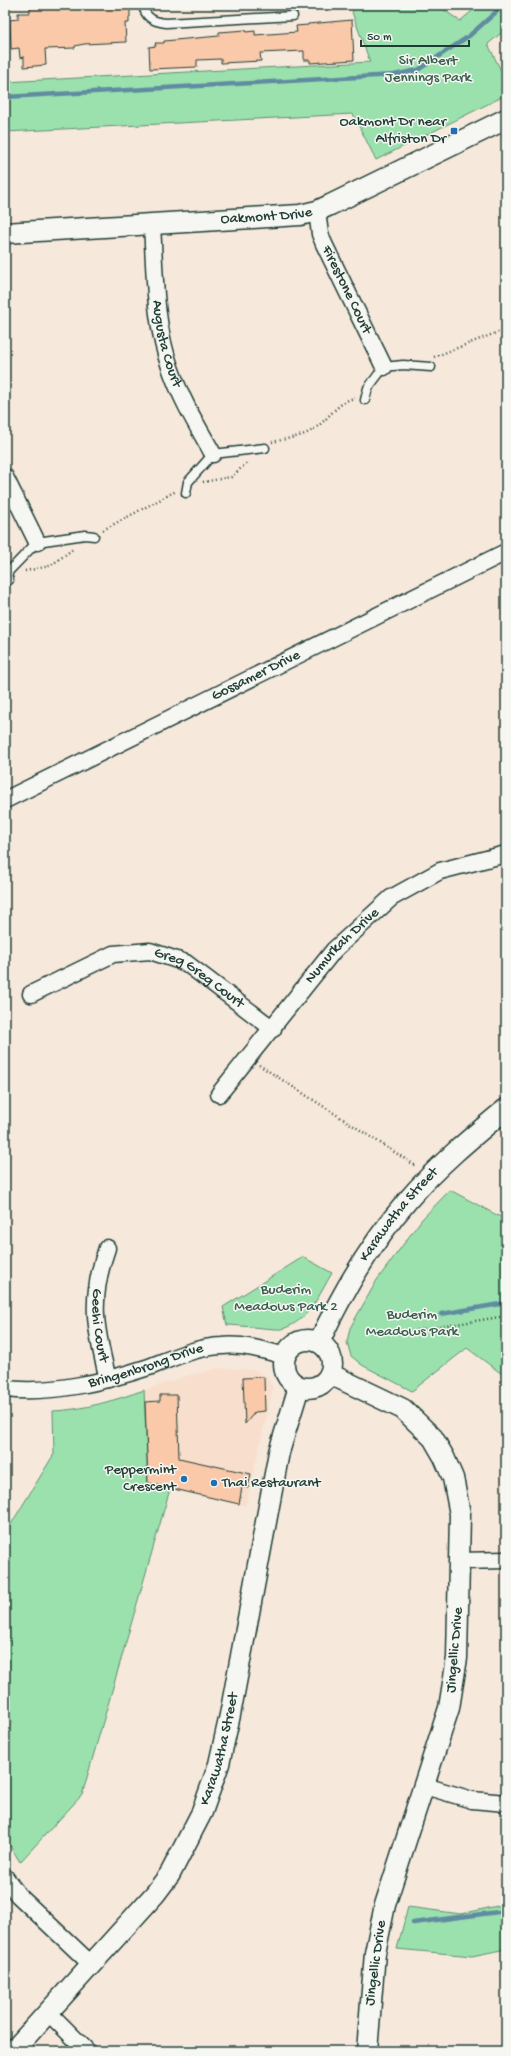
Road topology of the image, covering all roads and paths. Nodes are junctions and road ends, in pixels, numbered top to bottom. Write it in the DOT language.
graph roads {
  1 [pos="143,5"];
  2 [pos="293,16"];
  3 [pos="506,119"];
  4 [pos="317,211"];
  5 [pos="152,224"];
  6 [pos="5,233"];
  7 [pos="506,329"];
  8 [pos="422,366"];
  9 [pos="431,366"];
  10 [pos="384,367"];
  11 [pos="365,400"];
  12 [pos="265,448"];
  13 [pos="213,454"];
  14 [pos="5,477"];
  15 [pos="186,493"];
  16 [pos="94,536"];
  17 [pos="37,542"];
  18 [pos="506,552"];
  19 [pos="9,580"];
  20 [pos="5,800"];
  21 [pos="506,854"];
  22 [pos="31,994"];
  23 [pos="273,1029"];
  24 [pos="249,1058"];
  25 [pos="219,1094"];
  26 [pos="506,1109"];
  27 [pos="418,1168"];
  28 [pos="107,1248"];
  29 [pos="506,1316"];
  30 [pos="412,1331"];
  31 [pos="319,1342"];
  32 [pos="285,1356"];
  33 [pos="330,1374"];
  34 [pos="108,1379"];
  35 [pos="299,1387"];
  36 [pos="5,1389"];
  37 [pos="506,1560"];
  38 [pos="460,1561"];
  39 [pos="425,1786"];
  40 [pos="506,1803"];
  41 [pos="5,1877"];
  42 [pos="92,1965"];
  43 [pos="48,2012"];
  44 [pos="13,2051"];
  45 [pos="87,2051"];
  46 [pos="367,2051"];
  1 -- 2 [label="lane"];
  3 -- 4 [label="street, Oakmont Drive"];
  4 -- 5 [label="street, Oakmont Drive"];
  4 -- 10 [label="street, Firestone Court"];
  5 -- 6 [label="street, Oakmont Drive"];
  5 -- 13 [label="street, Augusta Court"];
  7 -- 8 [label="path"];
  8 -- 9 [label="lane"];
  8 -- 10 [label="lane"];
  10 -- 11 [label="lane"];
  12 -- 13 [label="lane"];
  13 -- 15 [label="lane"];
  14 -- 17 [label="street"];
  16 -- 17 [label="lane"];
  17 -- 19 [label="lane"];
  18 -- 20 [label="street, Gossamer Drive"];
  21 -- 23 [label="street, Numurkah Drive"];
  22 -- 23 [label="street, Greg Greg Court"];
  23 -- 24 [label="street, Numurkah Drive"];
  24 -- 25 [label="street, Numurkah Drive"];
  24 -- 27 [label="path"];
  26 -- 31 [label="street, Karawatha Street"];
  28 -- 34 [label="street, Geehi Court"];
  29 -- 30 [label="path"];
  31 -- 32 [label="street"];
  31 -- 33 [label="street"];
  32 -- 34 [label="street, Bringenbrong Drive"];
  32 -- 35 [label="street"];
  33 -- 35 [label="street"];
  33 -- 38 [label="street, Jingellic Drive"];
  34 -- 36 [label="street, Bringenbrong Drive"];
  35 -- 42 [label="street, Karawatha Street"];
  37 -- 38 [label="street"];
  38 -- 39 [label="street, Jingellic Drive"];
  39 -- 40 [label="street"];
  39 -- 46 [label="street, Jingellic Drive"];
  41 -- 42 [label="street"];
  42 -- 43 [label="street, Karawatha Street"];
  43 -- 44 [label="street, Karawatha Street"];
  43 -- 45 [label="street"];
}
